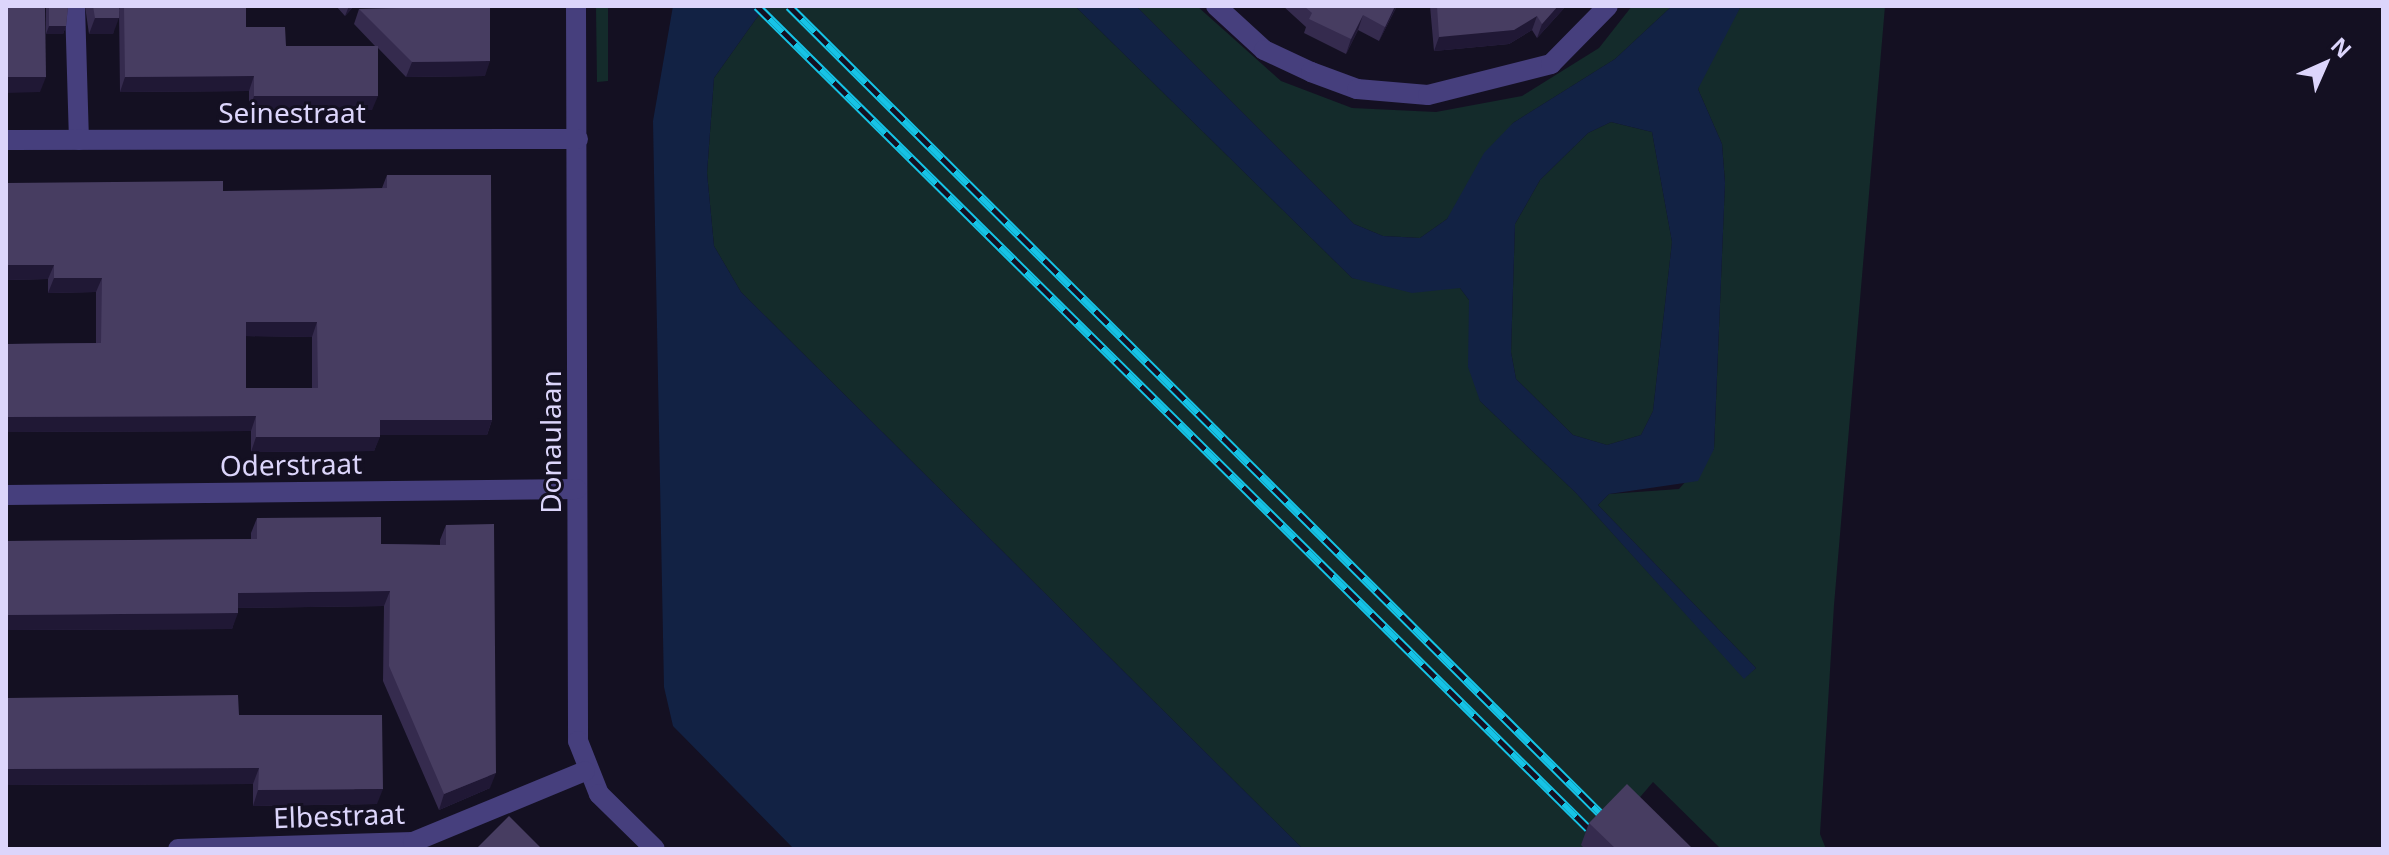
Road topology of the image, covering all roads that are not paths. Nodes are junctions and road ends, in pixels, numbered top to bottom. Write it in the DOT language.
graph roads {
  1 [pos="75,6"];
  2 [pos="576,6"];
  3 [pos="1216,6"];
  4 [pos="1608,6"];
  5 [pos="578,139"];
  6 [pos="6,140"];
  7 [pos="79,140"];
  8 [pos="577,489"];
  9 [pos="6,495"];
  10 [pos="585,771"];
  11 [pos="178,849"];
  12 [pos="655,849"];
  1 -- 7 [label="street"];
  2 -- 5 [label="street, Donaulaan"];
  3 -- 4 [label="street"];
  5 -- 7 [label="street, Seinestraat"];
  5 -- 8 [label="street, Donaulaan"];
  6 -- 7 [label="street, Seinestraat"];
  8 -- 9 [label="street, Oderstraat"];
  8 -- 10 [label="street, Donaulaan"];
  10 -- 11 [label="street, Elbestraat"];
  10 -- 12 [label="street"];
}
